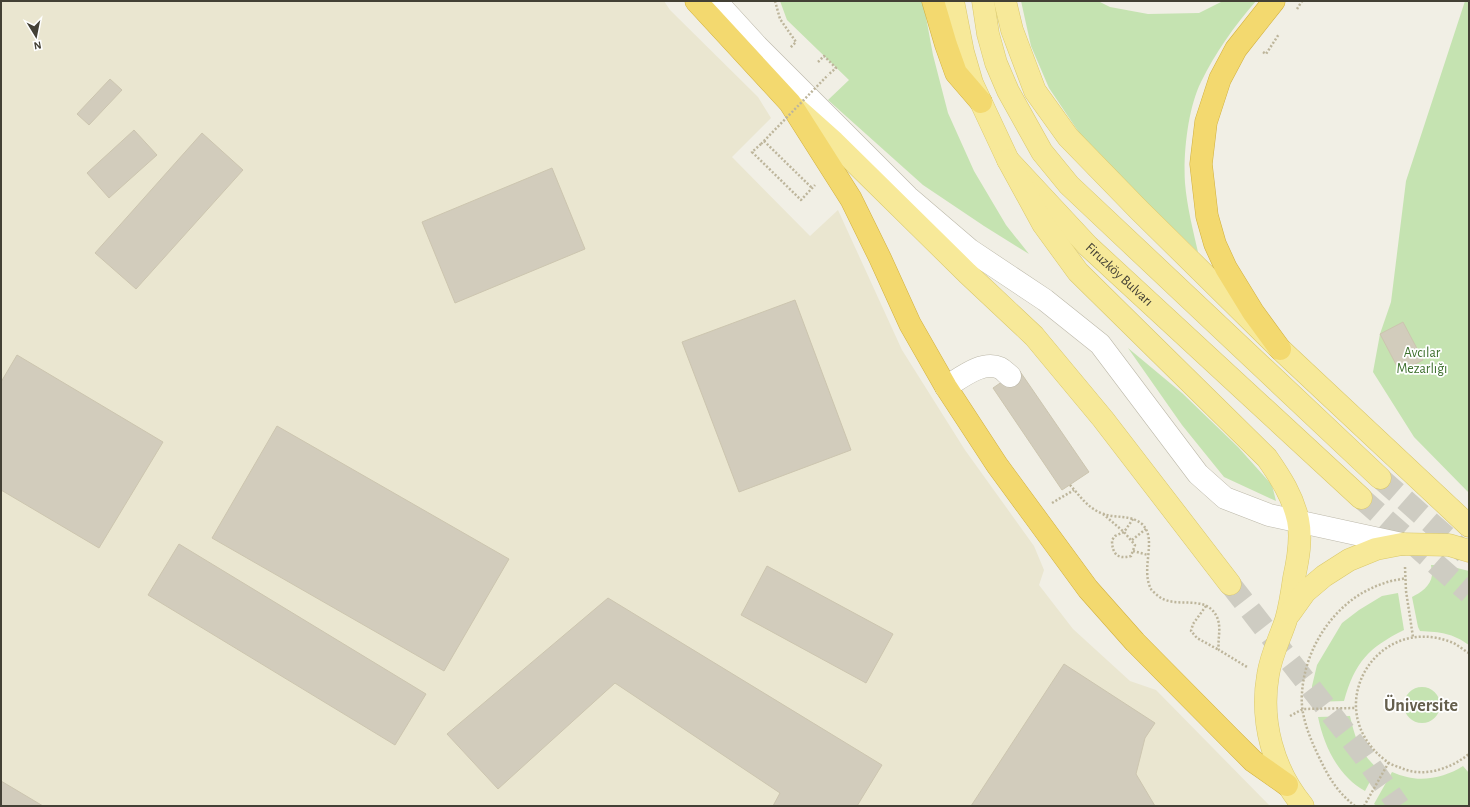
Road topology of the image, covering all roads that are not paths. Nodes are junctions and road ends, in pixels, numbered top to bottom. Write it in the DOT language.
graph roads {
  1 [pos="696,1"];
  2 [pos="716,1"];
  3 [pos="933,1"];
  4 [pos="953,1"];
  5 [pos="983,1"];
  6 [pos="1005,1"];
  7 [pos="1274,1"];
  8 [pos="981,102"];
  9 [pos="790,103"];
  10 [pos="1008,160"];
  11 [pos="1280,349"];
  12 [pos="1010,376"];
  13 [pos="946,387"];
  14 [pos="1380,478"];
  15 [pos="1361,498"];
  16 [pos="1298,521"];
  17 [pos="1469,526"];
  18 [pos="1402,544"];
  19 [pos="1469,551"];
  20 [pos="1230,584"];
  21 [pos="1286,619"];
  22 [pos="1287,785"];
  23 [pos="1303,806"];
  1 -- 9 [label="highway"];
  2 -- 16 [label="lane"];
  3 -- 8 [label="highway"];
  4 -- 8 [label="main road, Firuzköy Bulvarı"];
  5 -- 14 [label="main road"];
  6 -- 11 [label="main road"];
  7 -- 11 [label="highway"];
  8 -- 10 [label="main road, Firuzköy Bulvarı"];
  9 -- 13 [label="highway"];
  9 -- 20 [label="main road"];
  10 -- 15 [label="main road, Firuzköy Bulvarı"];
  10 -- 16 [label="main road"];
  11 -- 17 [label="main road"];
  12 -- 13 [label="lane"];
  13 -- 22 [label="highway"];
  16 -- 18 [label="lane"];
  16 -- 21 [label="main road"];
  18 -- 19 [label="main road"];
  18 -- 21 [label="main road"];
  21 -- 22 [label="main road"];
  22 -- 23 [label="main road"];
}
